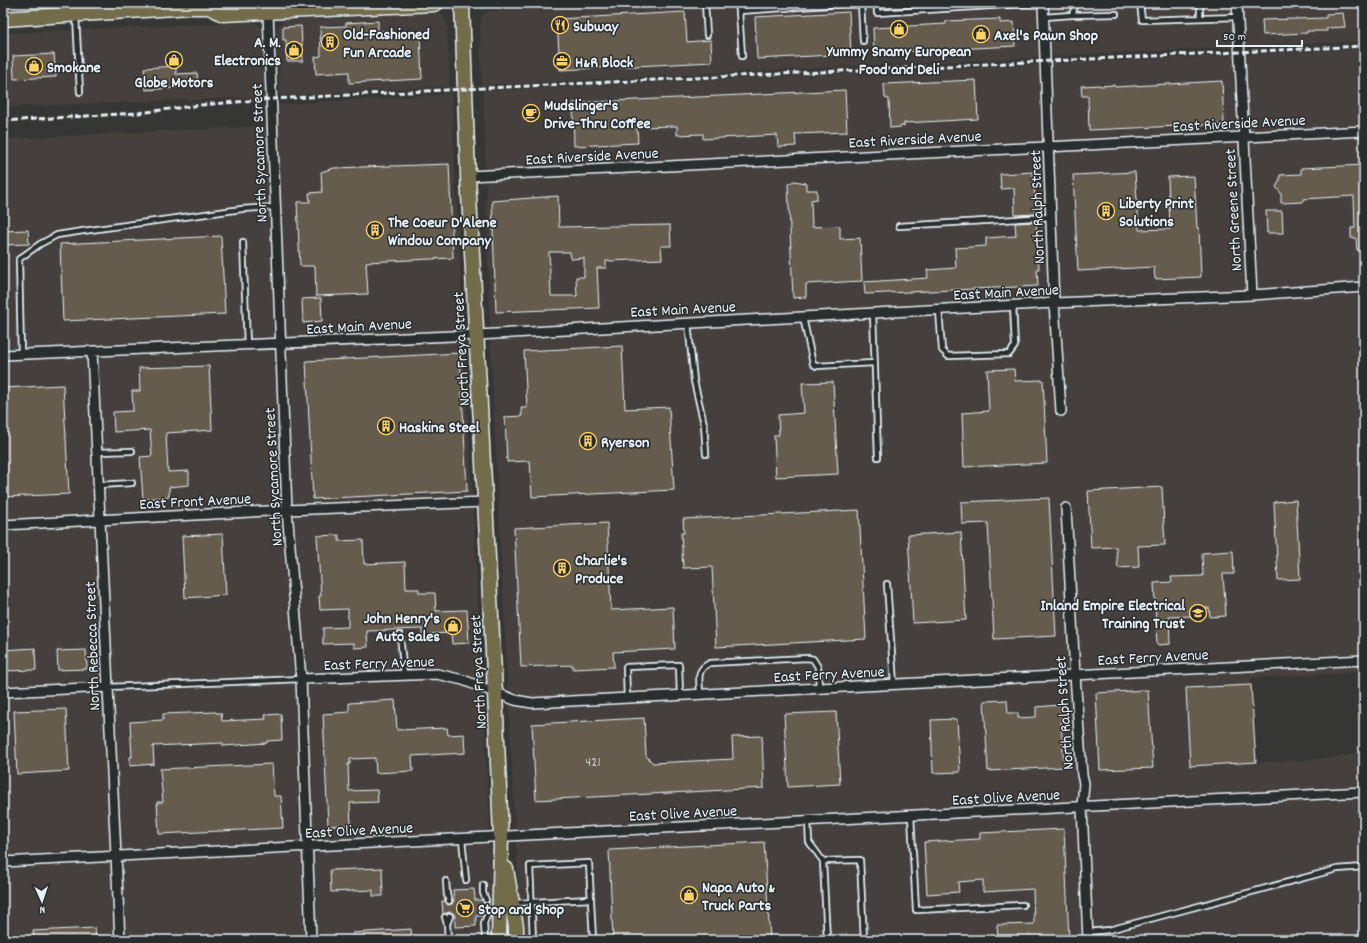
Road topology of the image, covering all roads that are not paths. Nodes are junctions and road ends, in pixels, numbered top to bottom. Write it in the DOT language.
graph roads {
  1 [pos="436,3"];
  2 [pos="462,3"];
  3 [pos="705,3"];
  4 [pos="738,3"];
  5 [pos="860,3"];
  6 [pos="877,3"];
  7 [pos="1037,3"];
  8 [pos="1043,3"];
  9 [pos="1076,3"];
  10 [pos="1140,3"];
  11 [pos="1200,3"];
  12 [pos="1237,3"];
  13 [pos="212,5"];
  14 [pos="82,11"];
  15 [pos="739,11"];
  16 [pos="268,12"];
  17 [pos="1116,14"];
  18 [pos="1072,15"];
  19 [pos="1044,17"];
  20 [pos="1238,17"];
  21 [pos="1200,18"];
  22 [pos="3,19"];
  23 [pos="707,35"];
  24 [pos="864,41"];
  25 [pos="742,56"];
  26 [pos="80,92"];
  27 [pos="1364,131"];
  28 [pos="1243,137"];
  29 [pos="1048,146"];
  30 [pos="468,176"];
  31 [pos="275,207"];
  32 [pos="1051,216"];
  33 [pos="899,226"];
  34 [pos="243,242"];
  35 [pos="1364,287"];
  36 [pos="1252,295"];
  37 [pos="1054,303"];
  38 [pos="1013,305"];
  39 [pos="939,310"];
  40 [pos="872,313"];
  41 [pos="803,317"];
  42 [pos="688,323"];
  43 [pos="477,334"];
  44 [pos="281,344"];
  45 [pos="247,345"];
  46 [pos="92,351"];
  47 [pos="21,354"];
  48 [pos="3,355"];
  49 [pos="874,363"];
  50 [pos="1061,410"];
  51 [pos="132,451"];
  52 [pos="98,452"];
  53 [pos="706,454"];
  54 [pos="878,457"];
  55 [pos="132,483"];
  56 [pos="99,485"];
  57 [pos="485,502"];
  58 [pos="1066,508"];
  59 [pos="287,510"];
  60 [pos="101,520"];
  61 [pos="3,525"];
  62 [pos="887,584"];
  63 [pos="400,635"];
  64 [pos="1364,660"];
  65 [pos="404,675"];
  66 [pos="1075,675"];
  67 [pos="301,679"];
  68 [pos="894,684"];
  69 [pos="108,687"];
  70 [pos="819,688"];
  71 [pos="3,692"];
  72 [pos="495,692"];
  73 [pos="700,695"];
  74 [pos="680,696"];
  75 [pos="627,698"];
  76 [pos="1364,792"];
  77 [pos="1082,807"];
  78 [pos="911,816"];
  79 [pos="808,821"];
  80 [pos="501,837"];
  81 [pos="462,839"];
  82 [pos="307,847"];
  83 [pos="116,856"];
  84 [pos="3,862"];
  85 [pos="823,862"];
  86 [pos="1364,867"];
  87 [pos="466,880"];
  88 [pos="446,881"];
  89 [pos="483,885"];
  90 [pos="591,899"];
  91 [pos="483,900"];
  92 [pos="447,901"];
  93 [pos="531,902"];
  94 [pos="512,903"];
  95 [pos="1023,905"];
  96 [pos="481,916"];
  97 [pos="486,916"];
  98 [pos="448,917"];
  99 [pos="484,923"];
  100 [pos="1087,936"];
  101 [pos="120,940"];
  102 [pos="312,940"];
  103 [pos="448,940"];
  104 [pos="485,940"];
  105 [pos="499,940"];
  106 [pos="516,940"];
  107 [pos="533,940"];
  108 [pos="593,940"];
  109 [pos="827,940"];
  110 [pos="864,940"];
  1 -- 16 [label="main road"];
  2 -- 30 [label="main road, North Freya Street"];
  3 -- 23 [label="lane"];
  4 -- 15 [label="lane"];
  5 -- 15 [label="lane"];
  5 -- 24 [label="lane"];
  6 -- 7 [label="lane"];
  8 -- 19 [label="street, North Ralph Street"];
  9 -- 18 [label="lane"];
  10 -- 21 [label="lane"];
  11 -- 21 [label="lane"];
  12 -- 20 [label="street, North Greene Street"];
  13 -- 14 [label="main road"];
  13 -- 16 [label="main road"];
  14 -- 22 [label="main road"];
  14 -- 26 [label="lane"];
  15 -- 25 [label="lane"];
  16 -- 31 [label="street, North Sycamore Street"];
  17 -- 18 [label="lane"];
  18 -- 19 [label="lane"];
  19 -- 29 [label="street, North Ralph Street"];
  20 -- 21 [label="lane"];
  20 -- 28 [label="street, North Greene Street"];
  27 -- 28 [label="street, East Riverside Avenue"];
  28 -- 29 [label="street, East Riverside Avenue"];
  28 -- 36 [label="street, North Greene Street"];
  29 -- 30 [label="street, East Riverside Avenue"];
  29 -- 32 [label="street, North Ralph Street"];
  30 -- 43 [label="main road, North Freya Street"];
  31 -- 44 [label="street, North Sycamore Street"];
  31 -- 47 [label="lane"];
  32 -- 33 [label="lane"];
  32 -- 37 [label="street, North Ralph Street"];
  34 -- 45 [label="lane"];
  35 -- 36 [label="street, East Main Avenue"];
  36 -- 37 [label="street, East Main Avenue"];
  37 -- 38 [label="street, East Main Avenue"];
  37 -- 50 [label="street, North Ralph Street"];
  38 -- 39 [label="street, East Main Avenue"];
  38 -- 39 [label="lane"];
  39 -- 40 [label="street, East Main Avenue"];
  40 -- 41 [label="street, East Main Avenue"];
  40 -- 49 [label="lane"];
  41 -- 42 [label="street, East Main Avenue"];
  41 -- 49 [label="lane"];
  42 -- 43 [label="street, East Main Avenue"];
  42 -- 53 [label="lane"];
  43 -- 44 [label="street, East Main Avenue"];
  43 -- 57 [label="main road, North Freya Street"];
  44 -- 45 [label="street, East Main Avenue"];
  44 -- 59 [label="street, North Sycamore Street"];
  45 -- 46 [label="street, East Main Avenue"];
  46 -- 47 [label="street, East Main Avenue"];
  46 -- 52 [label="street, North Rebecca Street"];
  47 -- 48 [label="street, East Main Avenue"];
  49 -- 54 [label="lane"];
  51 -- 52 [label="lane"];
  52 -- 56 [label="street, North Rebecca Street"];
  55 -- 56 [label="lane"];
  56 -- 60 [label="street, North Rebecca Street"];
  57 -- 59 [label="street, East Front Avenue"];
  57 -- 72 [label="main road, North Freya Street"];
  58 -- 66 [label="street, North Ralph Street"];
  59 -- 60 [label="street, East Front Avenue"];
  59 -- 67 [label="street, North Sycamore Street"];
  60 -- 61 [label="street, East Front Avenue"];
  60 -- 69 [label="street, North Rebecca Street"];
  62 -- 68 [label="lane"];
  63 -- 65 [label="lane"];
  64 -- 66 [label="street, East Ferry Avenue"];
  65 -- 67 [label="street, East Ferry Avenue"];
  65 -- 72 [label="street, East Ferry Avenue"];
  66 -- 68 [label="street, East Ferry Avenue"];
  66 -- 77 [label="street, North Ralph Street"];
  67 -- 69 [label="lane"];
  67 -- 82 [label="street, North Sycamore Street"];
  68 -- 70 [label="street, East Ferry Avenue"];
  69 -- 71 [label="street"];
  69 -- 83 [label="street, North Rebecca Street"];
  70 -- 73 [label="street, East Ferry Avenue"];
  70 -- 73 [label="lane"];
  72 -- 75 [label="street, East Ferry Avenue"];
  72 -- 80 [label="main road, North Freya Street"];
  73 -- 74 [label="street, East Ferry Avenue"];
  74 -- 75 [label="street, East Ferry Avenue"];
  74 -- 75 [label="lane"];
  76 -- 77 [label="street, East Olive Avenue"];
  77 -- 78 [label="street, East Olive Avenue"];
  77 -- 100 [label="street, North Ralph Street"];
  78 -- 79 [label="street, East Olive Avenue"];
  78 -- 95 [label="lane"];
  79 -- 80 [label="street, East Olive Avenue"];
  79 -- 85 [label="lane"];
  80 -- 81 [label="street, East Olive Avenue"];
  80 -- 94 [label="main road, North Freya Street"];
  80 -- 105 [label="main road, North Freya Street"];
  81 -- 82 [label="street, East Olive Avenue"];
  81 -- 87 [label="lane"];
  82 -- 83 [label="street, East Olive Avenue"];
  82 -- 102 [label="street, North Sycamore Street"];
  83 -- 84 [label="street, East Olive Avenue"];
  83 -- 101 [label="street, North Rebecca Street"];
  85 -- 109 [label="lane"];
  85 -- 110 [label="lane"];
  86 -- 100 [label="lane"];
  88 -- 92 [label="lane"];
  89 -- 91 [label="lane"];
  90 -- 93 [label="lane"];
  90 -- 93 [label="lane"];
  90 -- 108 [label="lane"];
  93 -- 94 [label="lane"];
  93 -- 107 [label="lane"];
  94 -- 106 [label="main road, North Freya Street"];
  96 -- 99 [label="lane"];
  97 -- 99 [label="lane"];
  98 -- 103 [label="lane"];
  99 -- 104 [label="lane"];
}
